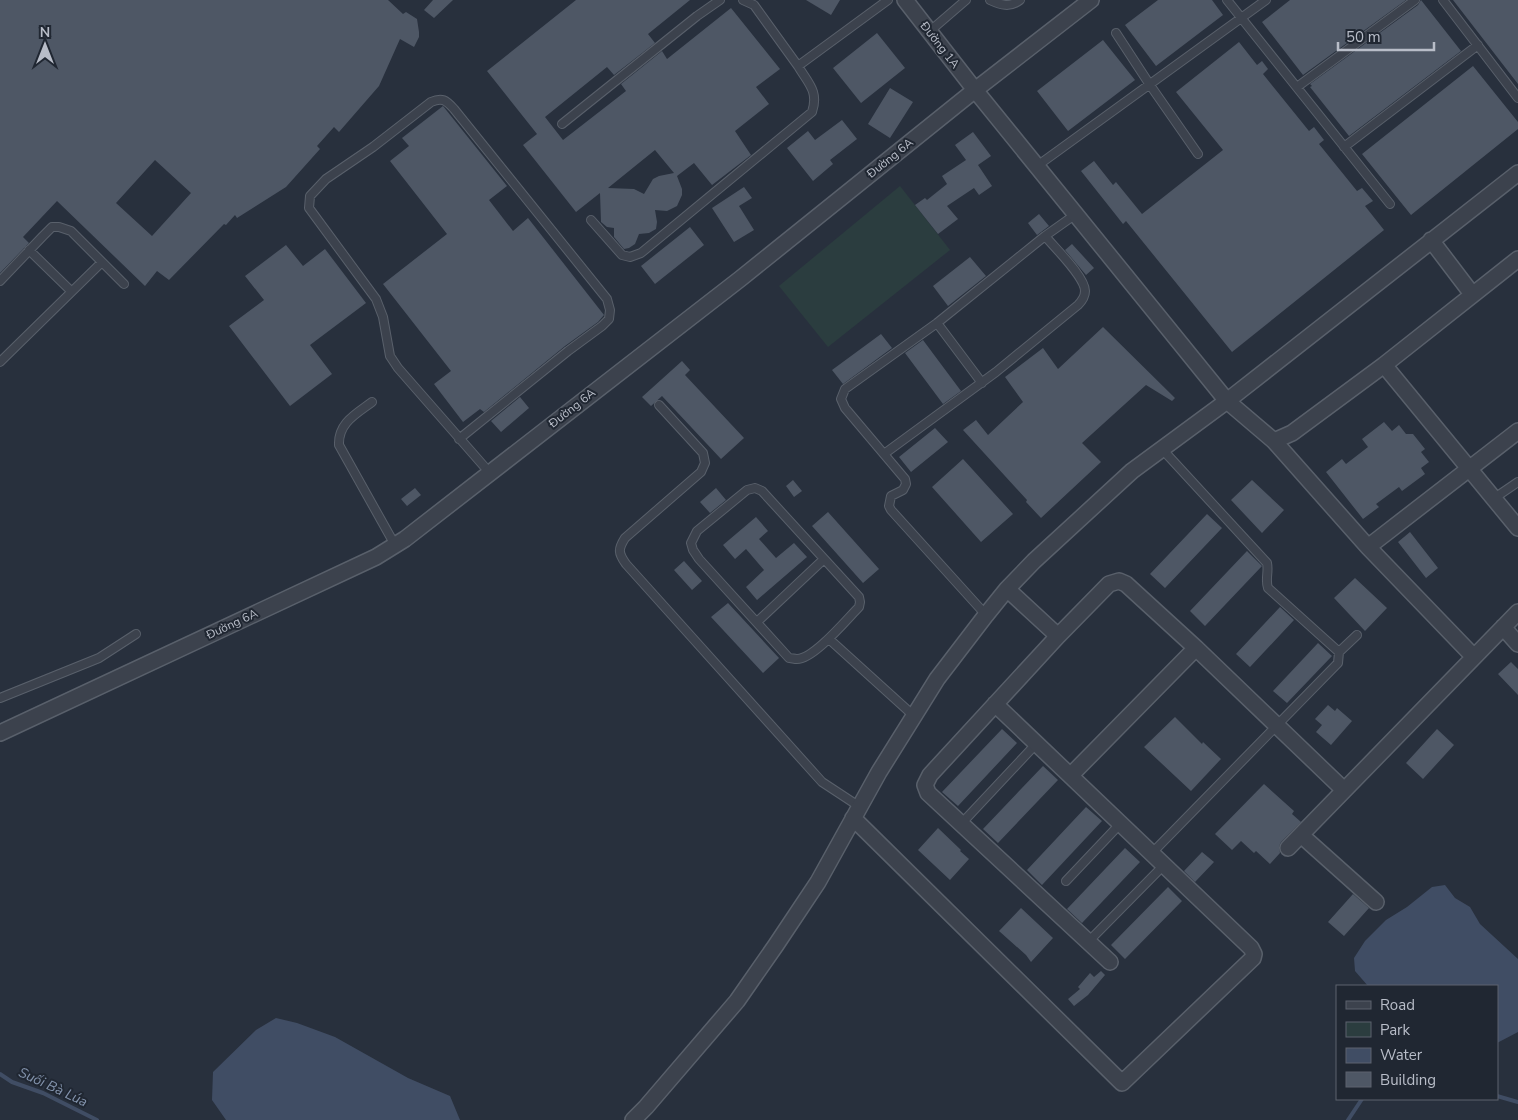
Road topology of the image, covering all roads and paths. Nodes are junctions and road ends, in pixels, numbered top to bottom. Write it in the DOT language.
graph roads {
  1 [pos="720,0"];
  2 [pos="744,0"];
  3 [pos="888,0"];
  4 [pos="906,0"];
  5 [pos="966,0"];
  6 [pos="990,0"];
  7 [pos="1020,0"];
  8 [pos="1091,0"];
  9 [pos="1227,0"];
  10 [pos="1266,0"];
  11 [pos="1415,0"];
  12 [pos="1443,0"];
  13 [pos="1241,18"];
  14 [pos="930,31"];
  15 [pos="1116,33"];
  16 [pos="1478,46"];
  17 [pos="798,66"];
  18 [pos="1150,85"];
  19 [pos="1297,87"];
  20 [pos="975,90"];
  21 [pos="1518,98"];
  22 [pos="562,124"];
  23 [pos="1344,147"];
  24 [pos="1198,154"];
  25 [pos="1037,166"];
  26 [pos="1518,173"];
  27 [pos="1390,204"];
  28 [pos="1076,214"];
  29 [pos="591,220"];
  30 [pos="1045,236"];
  31 [pos="1431,240"];
  32 [pos="29,250"];
  33 [pos="1518,259"];
  34 [pos="102,262"];
  35 [pos="0,281"];
  36 [pos="124,284"];
  37 [pos="72,292"];
  38 [pos="1472,294"];
  39 [pos="937,323"];
  40 [pos="0,362"];
  41 [pos="1384,364"];
  42 [pos="982,383"];
  43 [pos="1227,401"];
  44 [pos="372,402"];
  45 [pos="659,405"];
  46 [pos="1518,431"];
  47 [pos="459,440"];
  48 [pos="1274,441"];
  49 [pos="1162,449"];
  50 [pos="884,454"];
  51 [pos="1468,469"];
  52 [pos="489,472"];
  53 [pos="1518,482"];
  54 [pos="1493,498"];
  55 [pos="1518,528"];
  56 [pos="395,545"];
  57 [pos="1368,546"];
  58 [pos="824,559"];
  59 [pos="1007,589"];
  60 [pos="1518,612"];
  61 [pos="986,615"];
  62 [pos="756,622"];
  63 [pos="1502,628"];
  64 [pos="136,634"];
  65 [pos="1357,635"];
  66 [pos="1058,636"];
  67 [pos="829,640"];
  68 [pos="1518,644"];
  69 [pos="1196,648"];
  70 [pos="1339,652"];
  71 [pos="1474,657"];
  72 [pos="0,698"];
  73 [pos="995,704"];
  74 [pos="914,716"];
  75 [pos="1277,725"];
  76 [pos="0,733"];
  77 [pos="1036,743"];
  78 [pos="1071,775"];
  79 [pos="1344,790"];
  80 [pos="856,813"];
  81 [pos="1120,823"];
  82 [pos="961,824"];
  83 [pos="1301,834"];
  84 [pos="1288,848"];
  85 [pos="1152,852"];
  86 [pos="1164,864"];
  87 [pos="1066,881"];
  88 [pos="1376,902"];
  89 [pos="1088,942"];
  90 [pos="1110,962"];
  91 [pos="633,1120"];
  1 -- 22 [label="lane"];
  2 -- 17 [label="lane"];
  3 -- 17 [label="lane"];
  4 -- 14 [label="street, Đường 1A"];
  5 -- 14 [label="lane"];
  6 -- 7 [label="lane"];
  8 -- 20 [label="street, Đường 6A"];
  9 -- 13 [label="lane"];
  10 -- 13 [label="lane"];
  11 -- 19 [label="lane"];
  12 -- 16 [label="lane"];
  13 -- 18 [label="lane"];
  13 -- 19 [label="lane"];
  14 -- 20 [label="street, Đường 1A"];
  15 -- 18 [label="lane"];
  16 -- 21 [label="lane"];
  16 -- 23 [label="lane"];
  17 -- 29 [label="lane"];
  18 -- 24 [label="lane"];
  18 -- 25 [label="lane"];
  19 -- 23 [label="lane"];
  20 -- 25 [label="street, Đường 1A"];
  20 -- 52 [label="street, Đường 6A"];
  23 -- 27 [label="lane"];
  25 -- 28 [label="street, Đường 1A"];
  26 -- 31 [label="street"];
  28 -- 30 [label="lane"];
  28 -- 43 [label="street, Đường 1A"];
  30 -- 39 [label="lane"];
  30 -- 42 [label="lane"];
  31 -- 38 [label="street"];
  31 -- 43 [label="street"];
  32 -- 34 [label="lane"];
  32 -- 35 [label="lane"];
  32 -- 37 [label="lane"];
  33 -- 38 [label="street"];
  34 -- 36 [label="lane"];
  34 -- 37 [label="lane"];
  37 -- 40 [label="lane"];
  38 -- 41 [label="street"];
  39 -- 42 [label="lane"];
  39 -- 50 [label="lane"];
  41 -- 48 [label="street"];
  41 -- 51 [label="street"];
  42 -- 50 [label="lane"];
  43 -- 48 [label="street, Đường 1A"];
  43 -- 49 [label="street"];
  44 -- 56 [label="lane"];
  45 -- 80 [label="lane"];
  46 -- 51 [label="street"];
  47 -- 47 [label="lane"];
  47 -- 52 [label="lane"];
  48 -- 57 [label="street, Đường 1A"];
  49 -- 59 [label="street"];
  49 -- 70 [label="lane"];
  50 -- 61 [label="lane"];
  51 -- 54 [label="street"];
  51 -- 57 [label="street"];
  52 -- 56 [label="street, Đường 6A"];
  53 -- 54 [label="lane"];
  54 -- 55 [label="street"];
  56 -- 76 [label="street, Đường 6A"];
  57 -- 71 [label="street, Đường 1A"];
  58 -- 62 [label="lane"];
  58 -- 62 [label="lane"];
  58 -- 67 [label="lane"];
  59 -- 61 [label="street"];
  59 -- 66 [label="street"];
  60 -- 63 [label="street"];
  61 -- 74 [label="street"];
  62 -- 67 [label="lane"];
  63 -- 68 [label="street"];
  63 -- 71 [label="street"];
  64 -- 72 [label="lane"];
  65 -- 70 [label="lane"];
  66 -- 69 [label="street"];
  66 -- 73 [label="street"];
  67 -- 74 [label="lane"];
  69 -- 75 [label="street"];
  69 -- 78 [label="street"];
  70 -- 75 [label="lane"];
  71 -- 79 [label="street"];
  73 -- 77 [label="street"];
  73 -- 82 [label="street"];
  74 -- 80 [label="street"];
  75 -- 79 [label="street"];
  75 -- 85 [label="lane"];
  77 -- 78 [label="street"];
  77 -- 82 [label="lane"];
  78 -- 81 [label="street"];
  79 -- 83 [label="street"];
  80 -- 86 [label="street"];
  80 -- 91 [label="street"];
  81 -- 85 [label="street"];
  81 -- 87 [label="lane"];
  82 -- 89 [label="street"];
  83 -- 84 [label="street"];
  83 -- 88 [label="street"];
  85 -- 86 [label="street"];
  86 -- 89 [label="lane"];
  89 -- 90 [label="street"];
}
